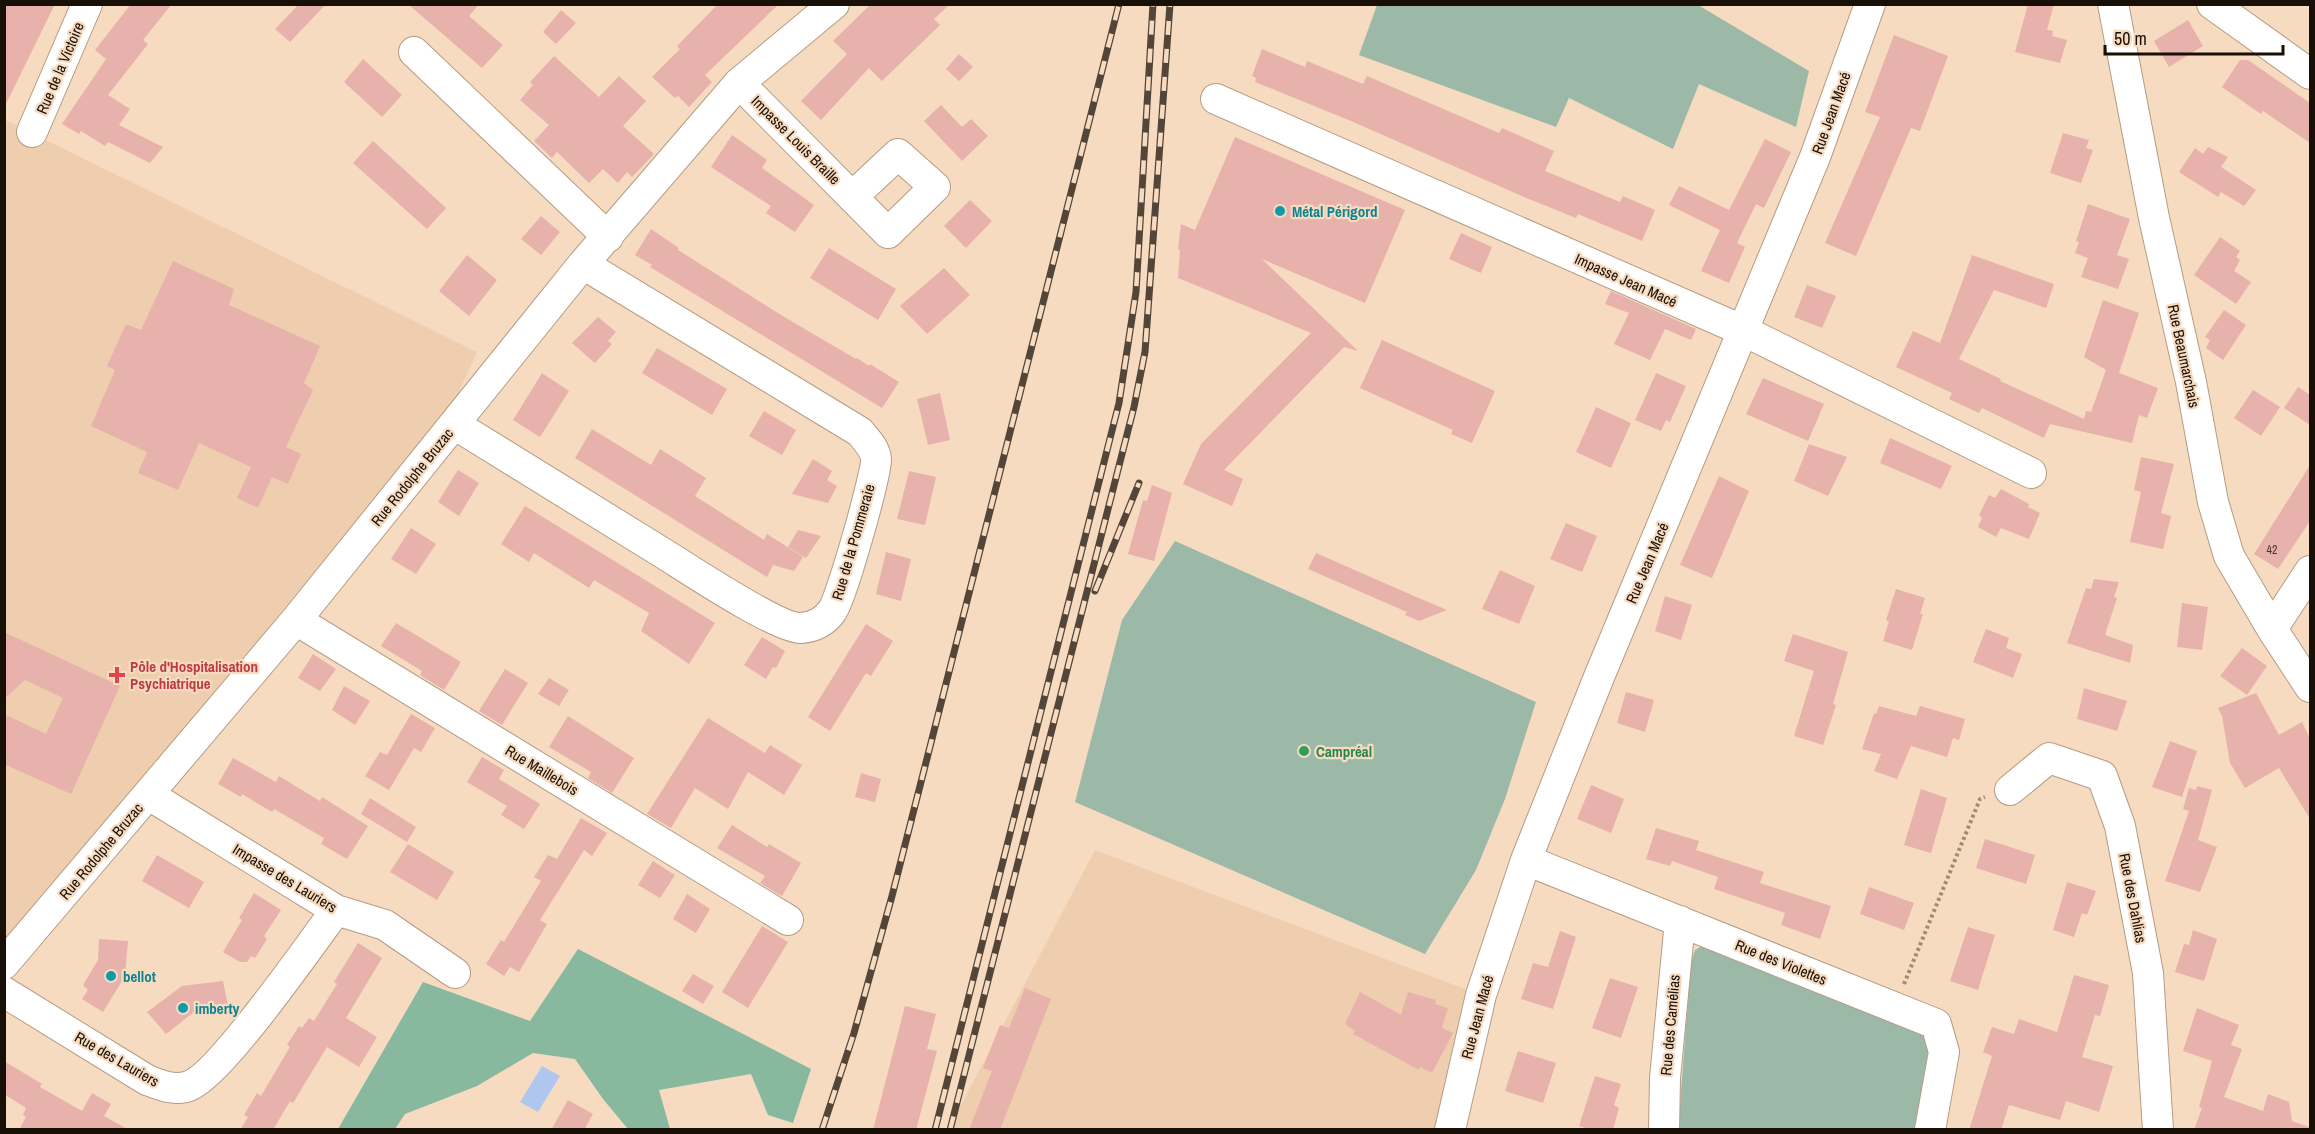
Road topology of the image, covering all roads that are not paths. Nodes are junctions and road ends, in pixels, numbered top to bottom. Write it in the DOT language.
graph roads {
  1 [pos="87,4"];
  2 [pos="1870,4"];
  3 [pos="2113,4"];
  4 [pos="2212,4"];
  5 [pos="828,6"];
  6 [pos="414,52"];
  7 [pos="2310,74"];
  8 [pos="740,83"];
  9 [pos="1216,99"];
  10 [pos="32,132"];
  11 [pos="852,197"];
  12 [pos="608,237"];
  13 [pos="583,264"];
  14 [pos="1744,332"];
  15 [pos="454,424"];
  16 [pos="2031,473"];
  17 [pos="2310,571"];
  18 [pos="296,620"];
  19 [pos="2272,629"];
  20 [pos="2310,687"];
  21 [pos="2010,790"];
  22 [pos="149,795"];
  23 [pos="1526,860"];
  24 [pos="336,910"];
  25 [pos="788,920"];
  26 [pos="1680,921"];
  27 [pos="4,964"];
  28 [pos="455,973"];
  29 [pos="4,992"];
  30 [pos="1449,1130"];
  31 [pos="1664,1130"];
  32 [pos="1930,1130"];
  33 [pos="2158,1130"];
  1 -- 10 [label="street, Rue de la Victoire"];
  2 -- 14 [label="street, Rue Jean Macé"];
  3 -- 19 [label="street, Rue Beaumarchais"];
  4 -- 7 [label="street"];
  5 -- 8 [label="street, Rue Rodolphe Bruzac"];
  6 -- 12 [label="street"];
  8 -- 11 [label="street, Impasse Louis Braille"];
  8 -- 12 [label="street, Rue Rodolphe Bruzac"];
  9 -- 14 [label="street, Impasse Jean Macé"];
  12 -- 13 [label="street, Rue Rodolphe Bruzac"];
  13 -- 15 [label="street, Rue Rodolphe Bruzac"];
  13 -- 15 [label="street, Rue de la Pommeraie"];
  14 -- 16 [label="street, Impasse Jean Macé"];
  14 -- 23 [label="street, Rue Jean Macé"];
  15 -- 18 [label="street, Rue Rodolphe Bruzac"];
  17 -- 19 [label="street"];
  18 -- 22 [label="street, Rue Rodolphe Bruzac"];
  18 -- 25 [label="street, Rue Maillebois"];
  19 -- 20 [label="street, Rue Beaumarchais"];
  21 -- 33 [label="street, Rue des Dahlias"];
  22 -- 24 [label="street, Impasse des Lauriers"];
  22 -- 27 [label="street, Rue Rodolphe Bruzac"];
  23 -- 26 [label="street, Rue des Violettes"];
  23 -- 30 [label="street, Rue Jean Macé"];
  24 -- 28 [label="street, Impasse des Lauriers"];
  24 -- 29 [label="street, Rue des Lauriers"];
  26 -- 31 [label="street, Rue des Camélias"];
  26 -- 32 [label="street, Rue des Violettes"];
}
